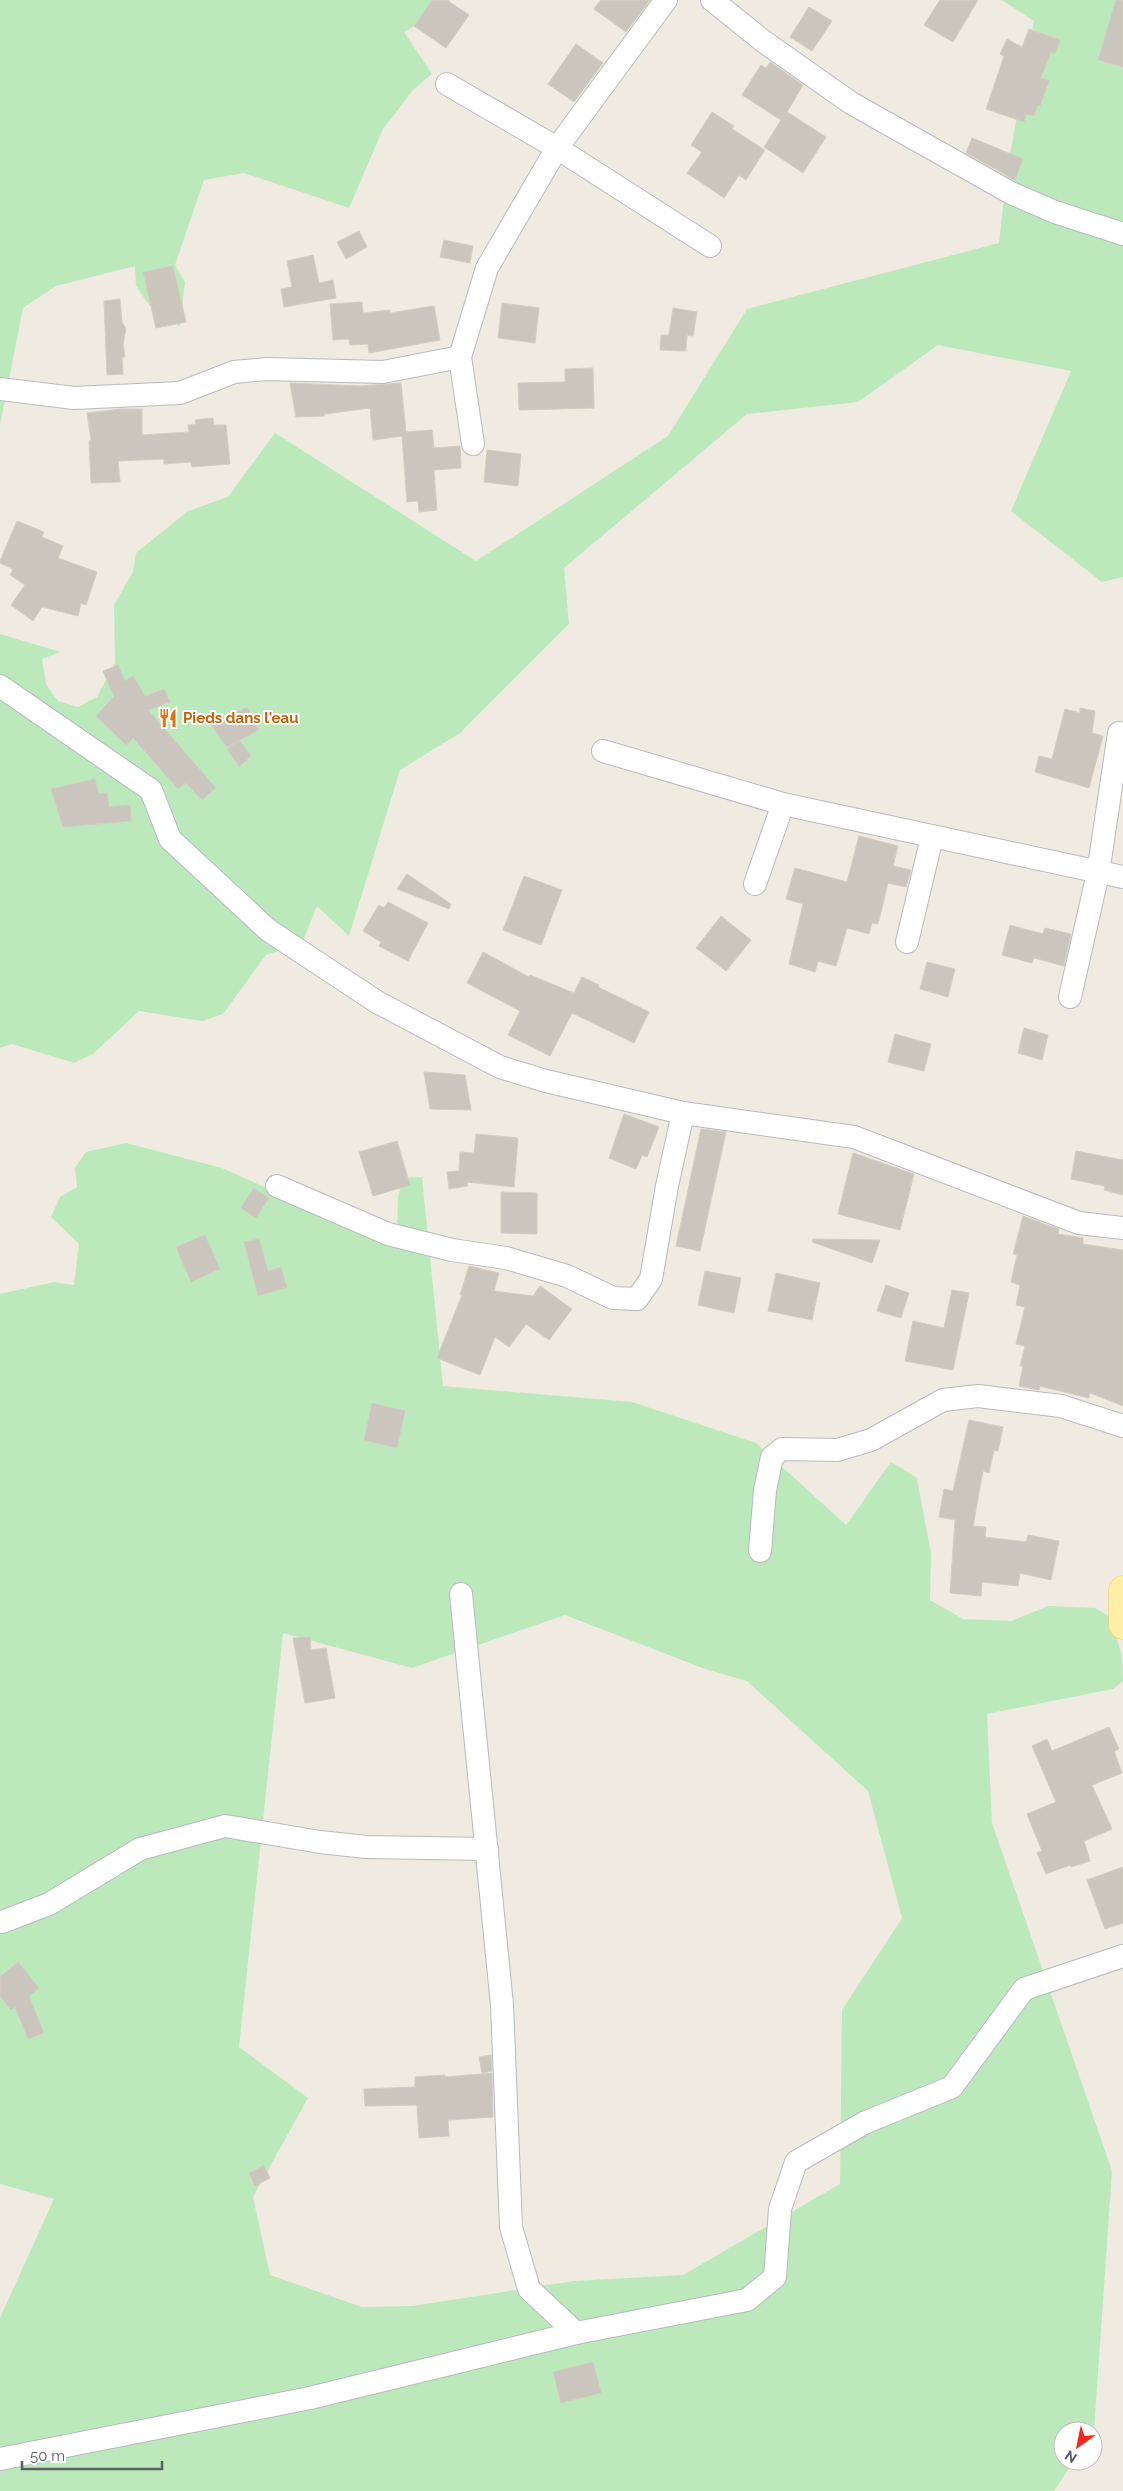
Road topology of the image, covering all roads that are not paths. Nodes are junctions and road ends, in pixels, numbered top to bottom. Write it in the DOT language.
graph roads {
  1 [pos="666,0"];
  2 [pos="712,0"];
  3 [pos="447,84"];
  4 [pos="557,148"];
  5 [pos="1123,234"];
  6 [pos="710,246"];
  7 [pos="460,357"];
  8 [pos="0,390"];
  9 [pos="473,444"];
  10 [pos="0,686"];
  11 [pos="1120,733"];
  12 [pos="603,751"];
  13 [pos="783,804"];
  14 [pos="932,837"];
  15 [pos="1098,873"];
  16 [pos="1123,877"];
  17 [pos="755,884"];
  18 [pos="907,942"];
  19 [pos="1070,997"];
  20 [pos="683,1113"];
  21 [pos="278,1186"];
  22 [pos="1123,1228"];
  23 [pos="1123,1426"];
  24 [pos="760,1550"];
  25 [pos="1123,1590"];
  26 [pos="461,1594"];
  27 [pos="1123,1625"];
  28 [pos="487,1849"];
  29 [pos="2,1922"];
  30 [pos="1123,1956"];
  31 [pos="576,2333"];
  32 [pos="0,2459"];
  1 -- 4 [label="street"];
  2 -- 5 [label="street"];
  3 -- 4 [label="street"];
  4 -- 6 [label="street"];
  4 -- 7 [label="street"];
  7 -- 8 [label="street"];
  7 -- 9 [label="street"];
  10 -- 20 [label="street"];
  11 -- 15 [label="street"];
  12 -- 13 [label="street"];
  13 -- 14 [label="street"];
  13 -- 17 [label="street"];
  14 -- 15 [label="street"];
  14 -- 18 [label="street"];
  15 -- 16 [label="street"];
  15 -- 19 [label="street"];
  20 -- 21 [label="street"];
  20 -- 22 [label="street"];
  23 -- 24 [label="street"];
  25 -- 27 [label="main road"];
  26 -- 28 [label="street"];
  28 -- 29 [label="street"];
  28 -- 31 [label="street"];
  30 -- 31 [label="street"];
  31 -- 32 [label="street"];
}
